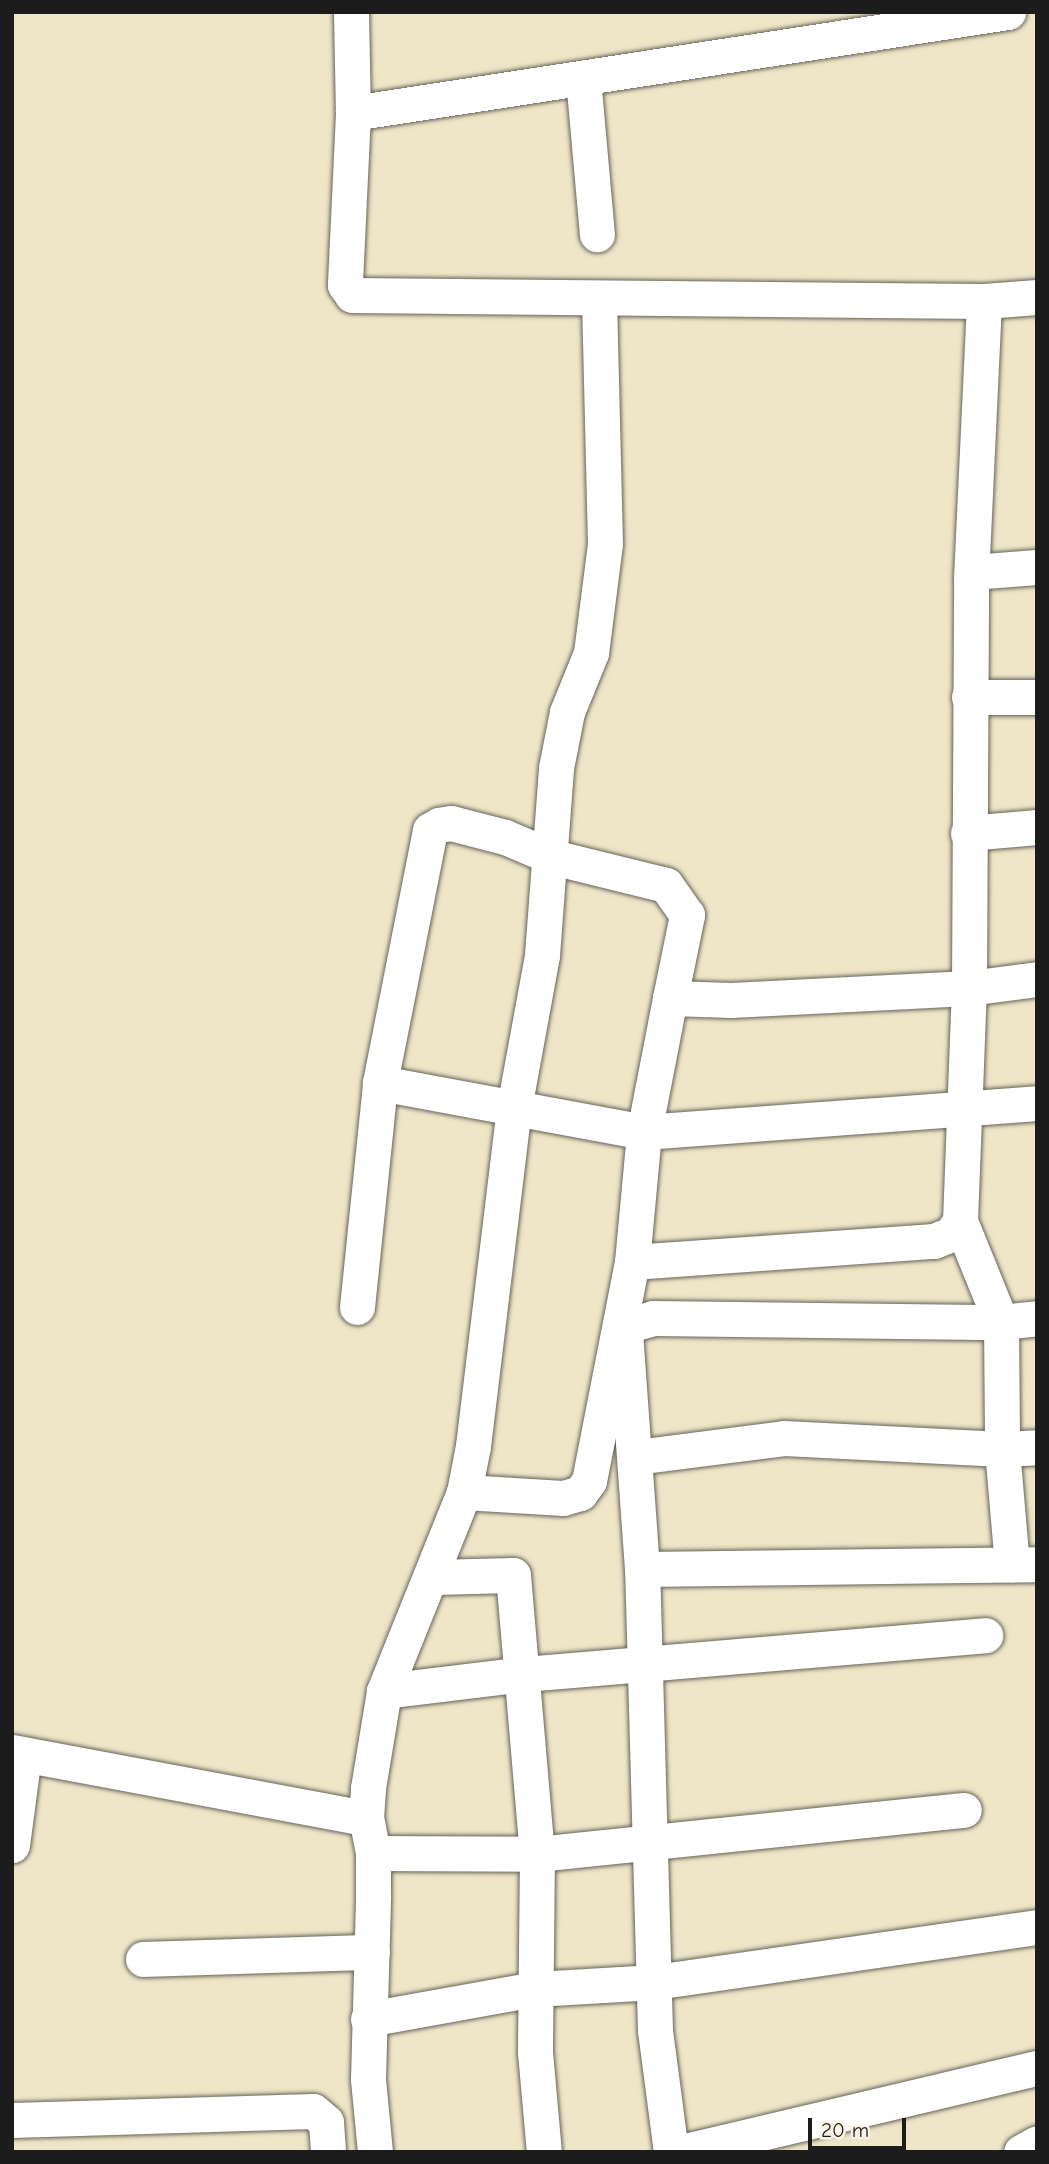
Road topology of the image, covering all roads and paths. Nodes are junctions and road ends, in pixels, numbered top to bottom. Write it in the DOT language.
graph roads {
  1 [pos="351,12"];
  2 [pos="1007,12"];
  3 [pos="583,78"];
  4 [pos="353,114"];
  5 [pos="597,234"];
  6 [pos="1037,297"];
  7 [pos="599,298"];
  8 [pos="984,301"];
  9 [pos="1037,567"];
  10 [pos="972,572"];
  11 [pos="1037,696"];
  12 [pos="969,697"];
  13 [pos="1037,827"];
  14 [pos="968,833"];
  15 [pos="552,857"];
  16 [pos="1037,979"];
  17 [pos="969,988"];
  18 [pos="670,998"];
  19 [pos="380,1083"];
  20 [pos="1037,1103"];
  21 [pos="967,1107"];
  22 [pos="514,1108"];
  23 [pos="644,1132"];
  24 [pos="960,1221"];
  25 [pos="632,1262"];
  26 [pos="357,1307"];
  27 [pos="1037,1318"];
  28 [pos="1001,1322"];
  29 [pos="1037,1447"];
  30 [pos="1002,1449"];
  31 [pos="636,1457"];
  32 [pos="464,1492"];
  33 [pos="1024,1565"];
  34 [pos="642,1569"];
  35 [pos="433,1577"];
  36 [pos="985,1635"];
  37 [pos="644,1665"];
  38 [pos="524,1674"];
  39 [pos="384,1692"];
  40 [pos="18,1753"];
  41 [pos="964,1810"];
  42 [pos="366,1818"];
  43 [pos="652,1842"];
  44 [pos="12,1845"];
  45 [pos="373,1853"];
  46 [pos="537,1854"];
  47 [pos="1037,1927"];
  48 [pos="372,1952"];
  49 [pos="143,1959"];
  50 [pos="655,1982"];
  51 [pos="535,1989"];
  52 [pos="368,2019"];
  53 [pos="1037,2068"];
  54 [pos="12,2120"];
  55 [pos="1037,2143"];
  56 [pos="328,2152"];
  57 [pos="374,2152"];
  58 [pos="544,2152"];
  59 [pos="671,2152"];
  60 [pos="681,2152"];
  61 [pos="1021,2152"];
  1 -- 4 [label="street"];
  2 -- 3 [label="street"];
  3 -- 4 [label="street"];
  3 -- 5 [label="street"];
  4 -- 7 [label="street"];
  6 -- 8 [label="street"];
  7 -- 8 [label="street"];
  7 -- 15 [label="street"];
  8 -- 10 [label="street"];
  9 -- 10 [label="street"];
  10 -- 12 [label="street"];
  11 -- 12 [label="street"];
  12 -- 14 [label="street"];
  13 -- 14 [label="street"];
  14 -- 17 [label="street"];
  15 -- 18 [label="street"];
  15 -- 19 [label="street"];
  15 -- 22 [label="street"];
  16 -- 17 [label="street"];
  17 -- 18 [label="street"];
  17 -- 21 [label="street"];
  18 -- 23 [label="street"];
  19 -- 22 [label="street"];
  19 -- 26 [label="street"];
  20 -- 21 [label="street"];
  21 -- 23 [label="street"];
  21 -- 24 [label="street"];
  22 -- 23 [label="street"];
  22 -- 32 [label="street"];
  23 -- 25 [label="street"];
  24 -- 25 [label="street"];
  24 -- 28 [label="street"];
  25 -- 32 [label="street"];
  27 -- 28 [label="street"];
  28 -- 30 [label="street"];
  28 -- 31 [label="street"];
  29 -- 30 [label="street"];
  30 -- 31 [label="street"];
  30 -- 33 [label="street"];
  31 -- 34 [label="street"];
  32 -- 35 [label="street"];
  33 -- 34 [label="street"];
  34 -- 37 [label="street"];
  35 -- 38 [label="street"];
  35 -- 39 [label="street"];
  36 -- 37 [label="street"];
  37 -- 38 [label="street"];
  37 -- 43 [label="street"];
  38 -- 39 [label="street"];
  38 -- 46 [label="street"];
  39 -- 42 [label="street"];
  40 -- 42 [label="street"];
  40 -- 44 [label="street"];
  41 -- 43 [label="street"];
  42 -- 45 [label="street"];
  43 -- 46 [label="street"];
  43 -- 50 [label="street"];
  45 -- 46 [label="street"];
  45 -- 48 [label="street"];
  46 -- 51 [label="street"];
  47 -- 50 [label="street"];
  48 -- 49 [label="street"];
  48 -- 52 [label="street"];
  50 -- 51 [label="street"];
  50 -- 59 [label="street"];
  51 -- 52 [label="street"];
  51 -- 58 [label="street"];
  52 -- 57 [label="street"];
  53 -- 60 [label="street"];
  54 -- 56 [label="street"];
  55 -- 61 [label="street"];
}
